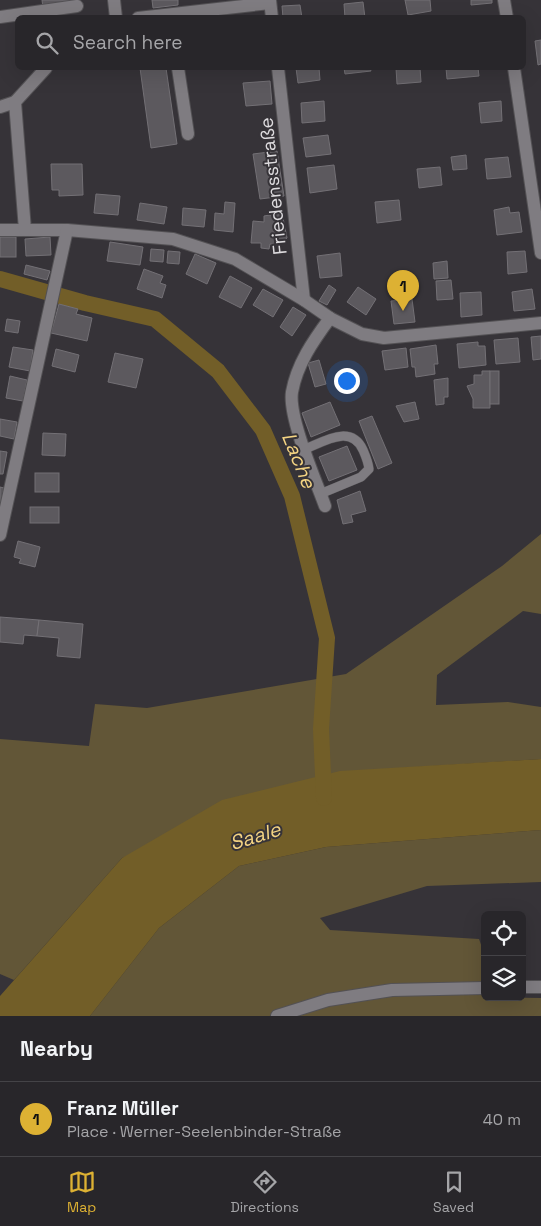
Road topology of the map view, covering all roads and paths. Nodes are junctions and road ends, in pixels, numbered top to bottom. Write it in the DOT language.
graph roads {
  1 [pos="114,0"];
  2 [pos="504,0"];
  3 [pos="270,1"];
  4 [pos="184,6"];
  5 [pos="78,8"];
  6 [pos="15,15"];
  7 [pos="17,15"];
  8 [pos="116,15"];
  9 [pos="172,15"];
  10 [pos="272,15"];
  11 [pos="506,15"];
  12 [pos="0,17"];
  13 [pos="44,70"];
  14 [pos="178,70"];
  15 [pos="278,70"];
  16 [pos="514,70"];
  17 [pos="15,102"];
  18 [pos="0,107"];
  19 [pos="188,134"];
  20 [pos="0,230"];
  21 [pos="24,230"];
  22 [pos="67,230"];
  23 [pos="541,253"];
  24 [pos="304,300"];
  25 [pos="330,318"];
  26 [pos="541,323"];
  27 [pos="305,449"];
  28 [pos="320,494"];
  29 [pos="325,506"];
  30 [pos="0,535"];
  31 [pos="541,986"];
  32 [pos="526,987"];
  33 [pos="481,988"];
  34 [pos="276,1016"];
  1 -- 8 [label="street"];
  2 -- 11 [label="street"];
  3 -- 4 [label="street"];
  3 -- 10 [label="street"];
  4 -- 9 [label="street"];
  5 -- 7 [label="street"];
  6 -- 12 [label="street"];
  13 -- 17 [label="street"];
  14 -- 19 [label="street"];
  15 -- 24 [label="street, Friedensstraße"];
  16 -- 23 [label="street"];
  17 -- 18 [label="street"];
  17 -- 21 [label="street"];
  20 -- 21 [label="street"];
  21 -- 22 [label="street"];
  22 -- 24 [label="street"];
  22 -- 30 [label="street"];
  24 -- 25 [label="street"];
  25 -- 26 [label="street"];
  25 -- 27 [label="street"];
  27 -- 28 [label="street"];
  27 -- 28 [label="lane"];
  28 -- 29 [label="street"];
  31 -- 32 [label="street"];
  33 -- 34 [label="street"];
}
